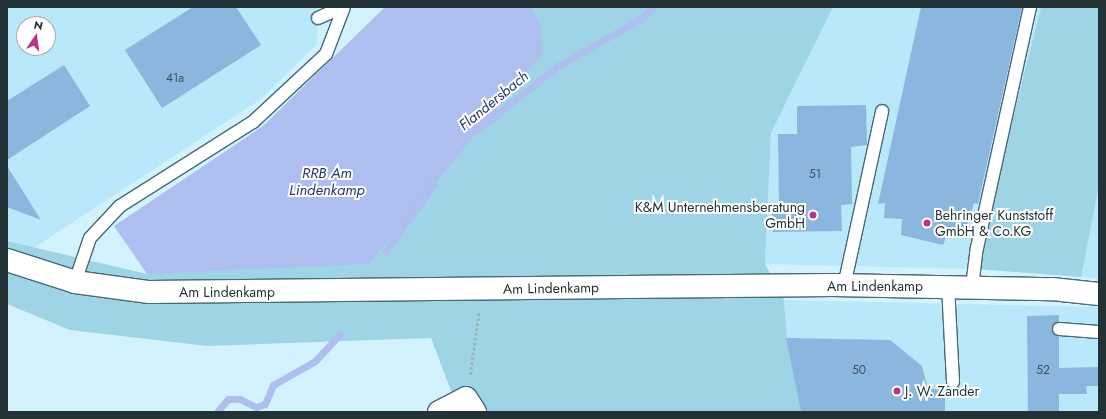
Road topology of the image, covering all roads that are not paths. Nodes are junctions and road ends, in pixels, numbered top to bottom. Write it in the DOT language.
graph roads {
  1 [pos="343,7"];
  2 [pos="1030,7"];
  3 [pos="318,18"];
  4 [pos="882,111"];
  5 [pos="7,260"];
  6 [pos="75,282"];
  7 [pos="844,286"];
  8 [pos="948,286"];
  9 [pos="972,287"];
  10 [pos="1099,294"];
  11 [pos="1059,329"];
  12 [pos="1099,332"];
  13 [pos="953,382"];
  14 [pos="470,405"];
  15 [pos="439,412"];
  1 -- 3 [label="lane"];
  1 -- 6 [label="lane"];
  2 -- 9 [label="lane"];
  4 -- 7 [label="lane"];
  5 -- 6 [label="street, Am Lindenkamp"];
  6 -- 7 [label="street, Am Lindenkamp"];
  7 -- 8 [label="street, Am Lindenkamp"];
  8 -- 9 [label="street, Am Lindenkamp"];
  8 -- 13 [label="lane"];
  9 -- 10 [label="street, Am Lindenkamp"];
  11 -- 12 [label="lane"];
  14 -- 15 [label="street"];
}
